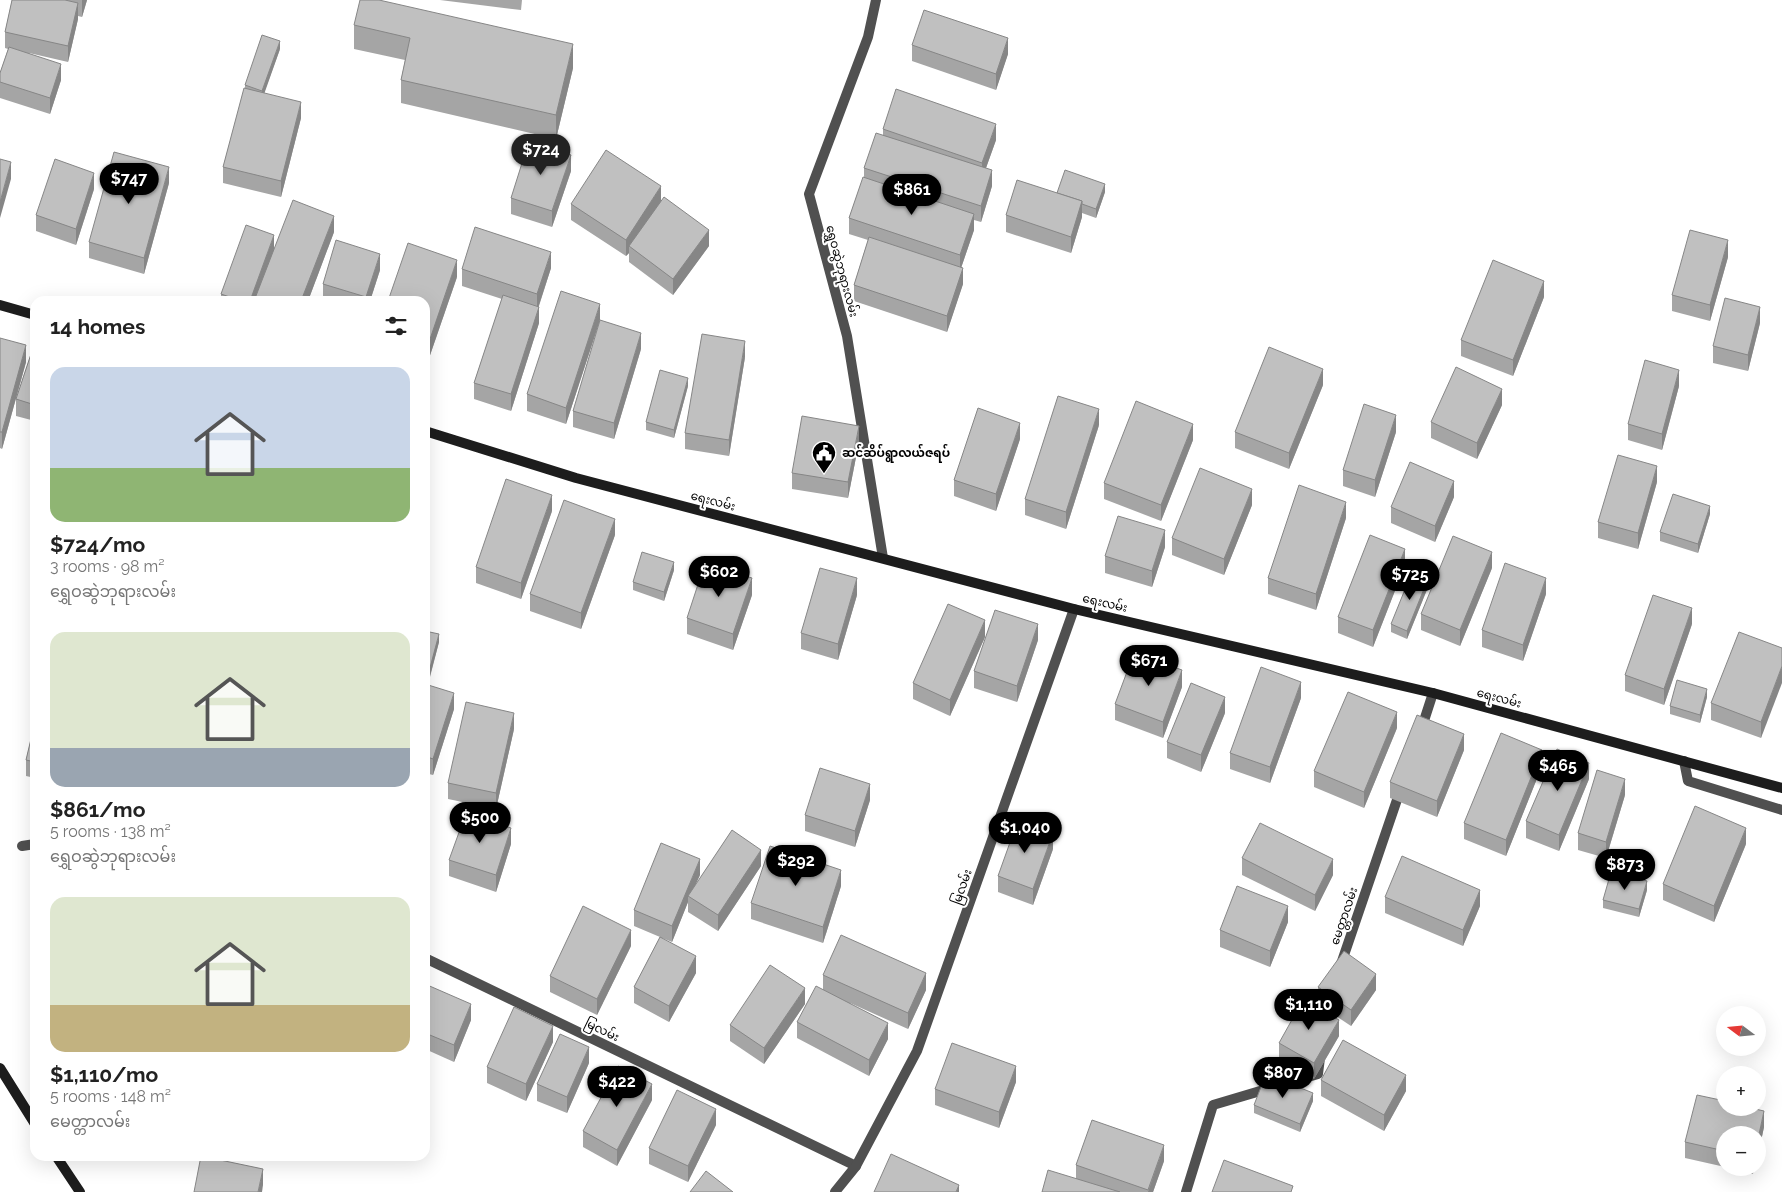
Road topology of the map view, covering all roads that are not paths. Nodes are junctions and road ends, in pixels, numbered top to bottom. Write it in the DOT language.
graph roads {
  1 [pos="876,0"];
  2 [pos="0,305"];
  3 [pos="30,314"];
  4 [pos="430,434"];
  5 [pos="883,558"];
  6 [pos="1074,609"];
  7 [pos="1433,693"];
  8 [pos="1417,739"];
  9 [pos="1684,761"];
  10 [pos="1405,777"];
  11 [pos="1782,788"];
  12 [pos="1782,810"];
  13 [pos="30,845"];
  14 [pos="22,846"];
  15 [pos="430,960"];
  16 [pos="1338,972"];
  17 [pos="1322,1047"];
  18 [pos="0,1068"];
  19 [pos="30,1116"];
  20 [pos="59,1161"];
  21 [pos="856,1166"];
  22 [pos="80,1192"];
  23 [pos="835,1192"];
  24 [pos="1186,1192"];
  1 -- 5 [label="street, ရွှေဝဆွဲဘုရားလမ်း"];
  2 -- 3 [label="street"];
  4 -- 5 [label="street, ရေးလမ်း"];
  5 -- 6 [label="street, ရေးလမ်း"];
  6 -- 7 [label="street, ရေးလမ်း"];
  6 -- 21 [label="street, မြလမ်း"];
  7 -- 8 [label="street"];
  7 -- 9 [label="street, ရေးလမ်း"];
  9 -- 11 [label="street, ရေးလမ်း"];
  9 -- 12 [label="street"];
  10 -- 16 [label="street, မေတ္တာလမ်း"];
  13 -- 14 [label="street"];
  15 -- 21 [label="street, မြလမ်း"];
  17 -- 24 [label="street"];
  18 -- 19 [label="street"];
  20 -- 22 [label="street"];
  21 -- 23 [label="street, မြလမ်း"];
}
